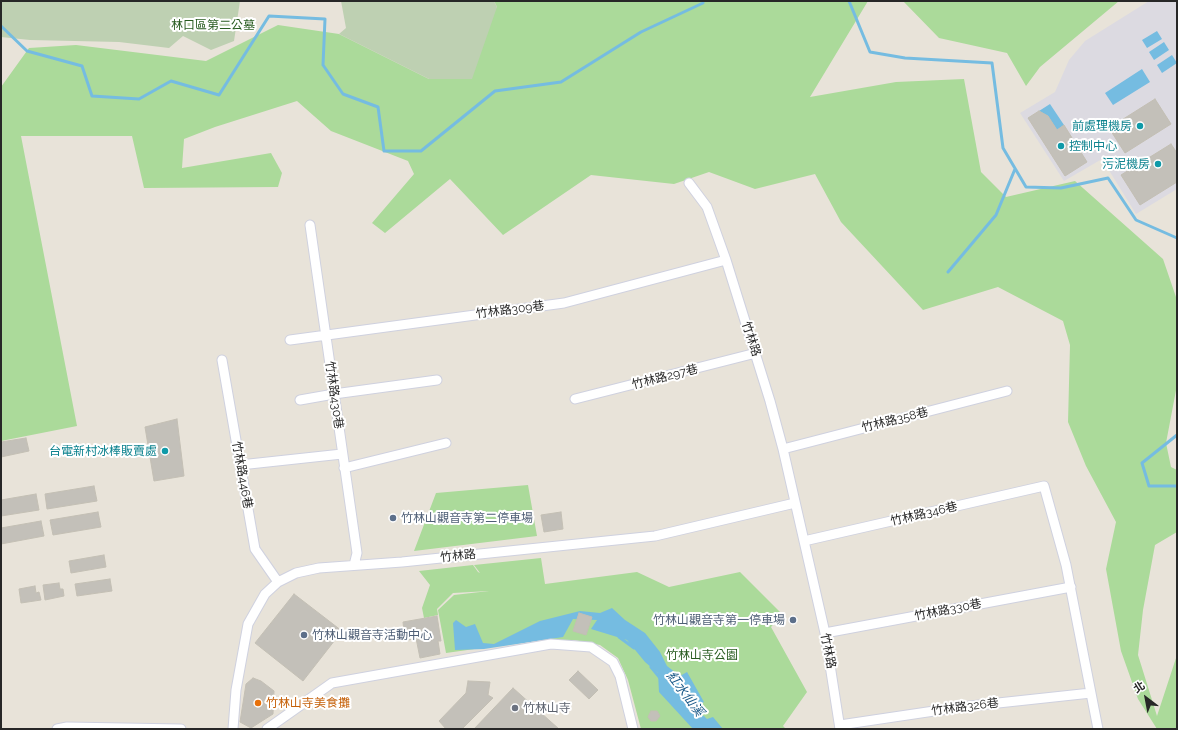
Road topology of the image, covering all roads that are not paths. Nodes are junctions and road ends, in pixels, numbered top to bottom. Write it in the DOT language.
graph roads {
  1 [pos="689,183"];
  2 [pos="310,225"];
  3 [pos="726,260"];
  4 [pos="325,335"];
  5 [pos="290,340"];
  6 [pos="756,353"];
  7 [pos="222,360"];
  8 [pos="437,380"];
  9 [pos="1007,391"];
  10 [pos="334,394"];
  11 [pos="575,399"];
  12 [pos="300,400"];
  13 [pos="446,443"];
  14 [pos="783,449"];
  15 [pos="342,454"];
  16 [pos="240,465"];
  17 [pos="344,468"];
  18 [pos="795,503"];
  19 [pos="804,542"];
  20 [pos="354,565"];
  21 [pos="278,582"];
  22 [pos="1071,587"];
  23 [pos="825,634"];
  24 [pos="1091,693"];
  25 [pos="840,727"];
  26 [pos="57,729"];
  27 [pos="181,729"];
  28 [pos="233,729"];
  29 [pos="267,729"];
  30 [pos="633,729"];
  31 [pos="1098,729"];
  1 -- 3 [label="street, 竹林路"];
  2 -- 4 [label="street, 竹林路430巷"];
  3 -- 4 [label="street, 竹林路309巷"];
  3 -- 6 [label="street, 竹林路"];
  4 -- 5 [label="street, 竹林路309巷"];
  4 -- 10 [label="street, 竹林路430巷"];
  6 -- 11 [label="street, 竹林路297巷"];
  6 -- 14 [label="street, 竹林路"];
  7 -- 16 [label="street, 竹林路446巷"];
  8 -- 10 [label="street"];
  9 -- 14 [label="street, 竹林路358巷"];
  10 -- 12 [label="street"];
  10 -- 15 [label="street, 竹林路430巷"];
  13 -- 17 [label="street"];
  14 -- 18 [label="street, 竹林路"];
  15 -- 16 [label="street"];
  15 -- 17 [label="street, 竹林路430巷"];
  16 -- 21 [label="street, 竹林路446巷"];
  17 -- 20 [label="street, 竹林路430巷"];
  18 -- 19 [label="street, 竹林路"];
  18 -- 20 [label="street, 竹林路"];
  19 -- 22 [label="street, 竹林路346巷"];
  19 -- 23 [label="street, 竹林路"];
  20 -- 21 [label="street, 竹林路"];
  21 -- 28 [label="street, 竹林路"];
  22 -- 23 [label="street, 竹林路330巷"];
  22 -- 24 [label="street"];
  23 -- 25 [label="street, 竹林路"];
  24 -- 25 [label="street, 竹林路326巷"];
  24 -- 31 [label="street"];
  26 -- 27 [label="street"];
  29 -- 30 [label="street"];
}
